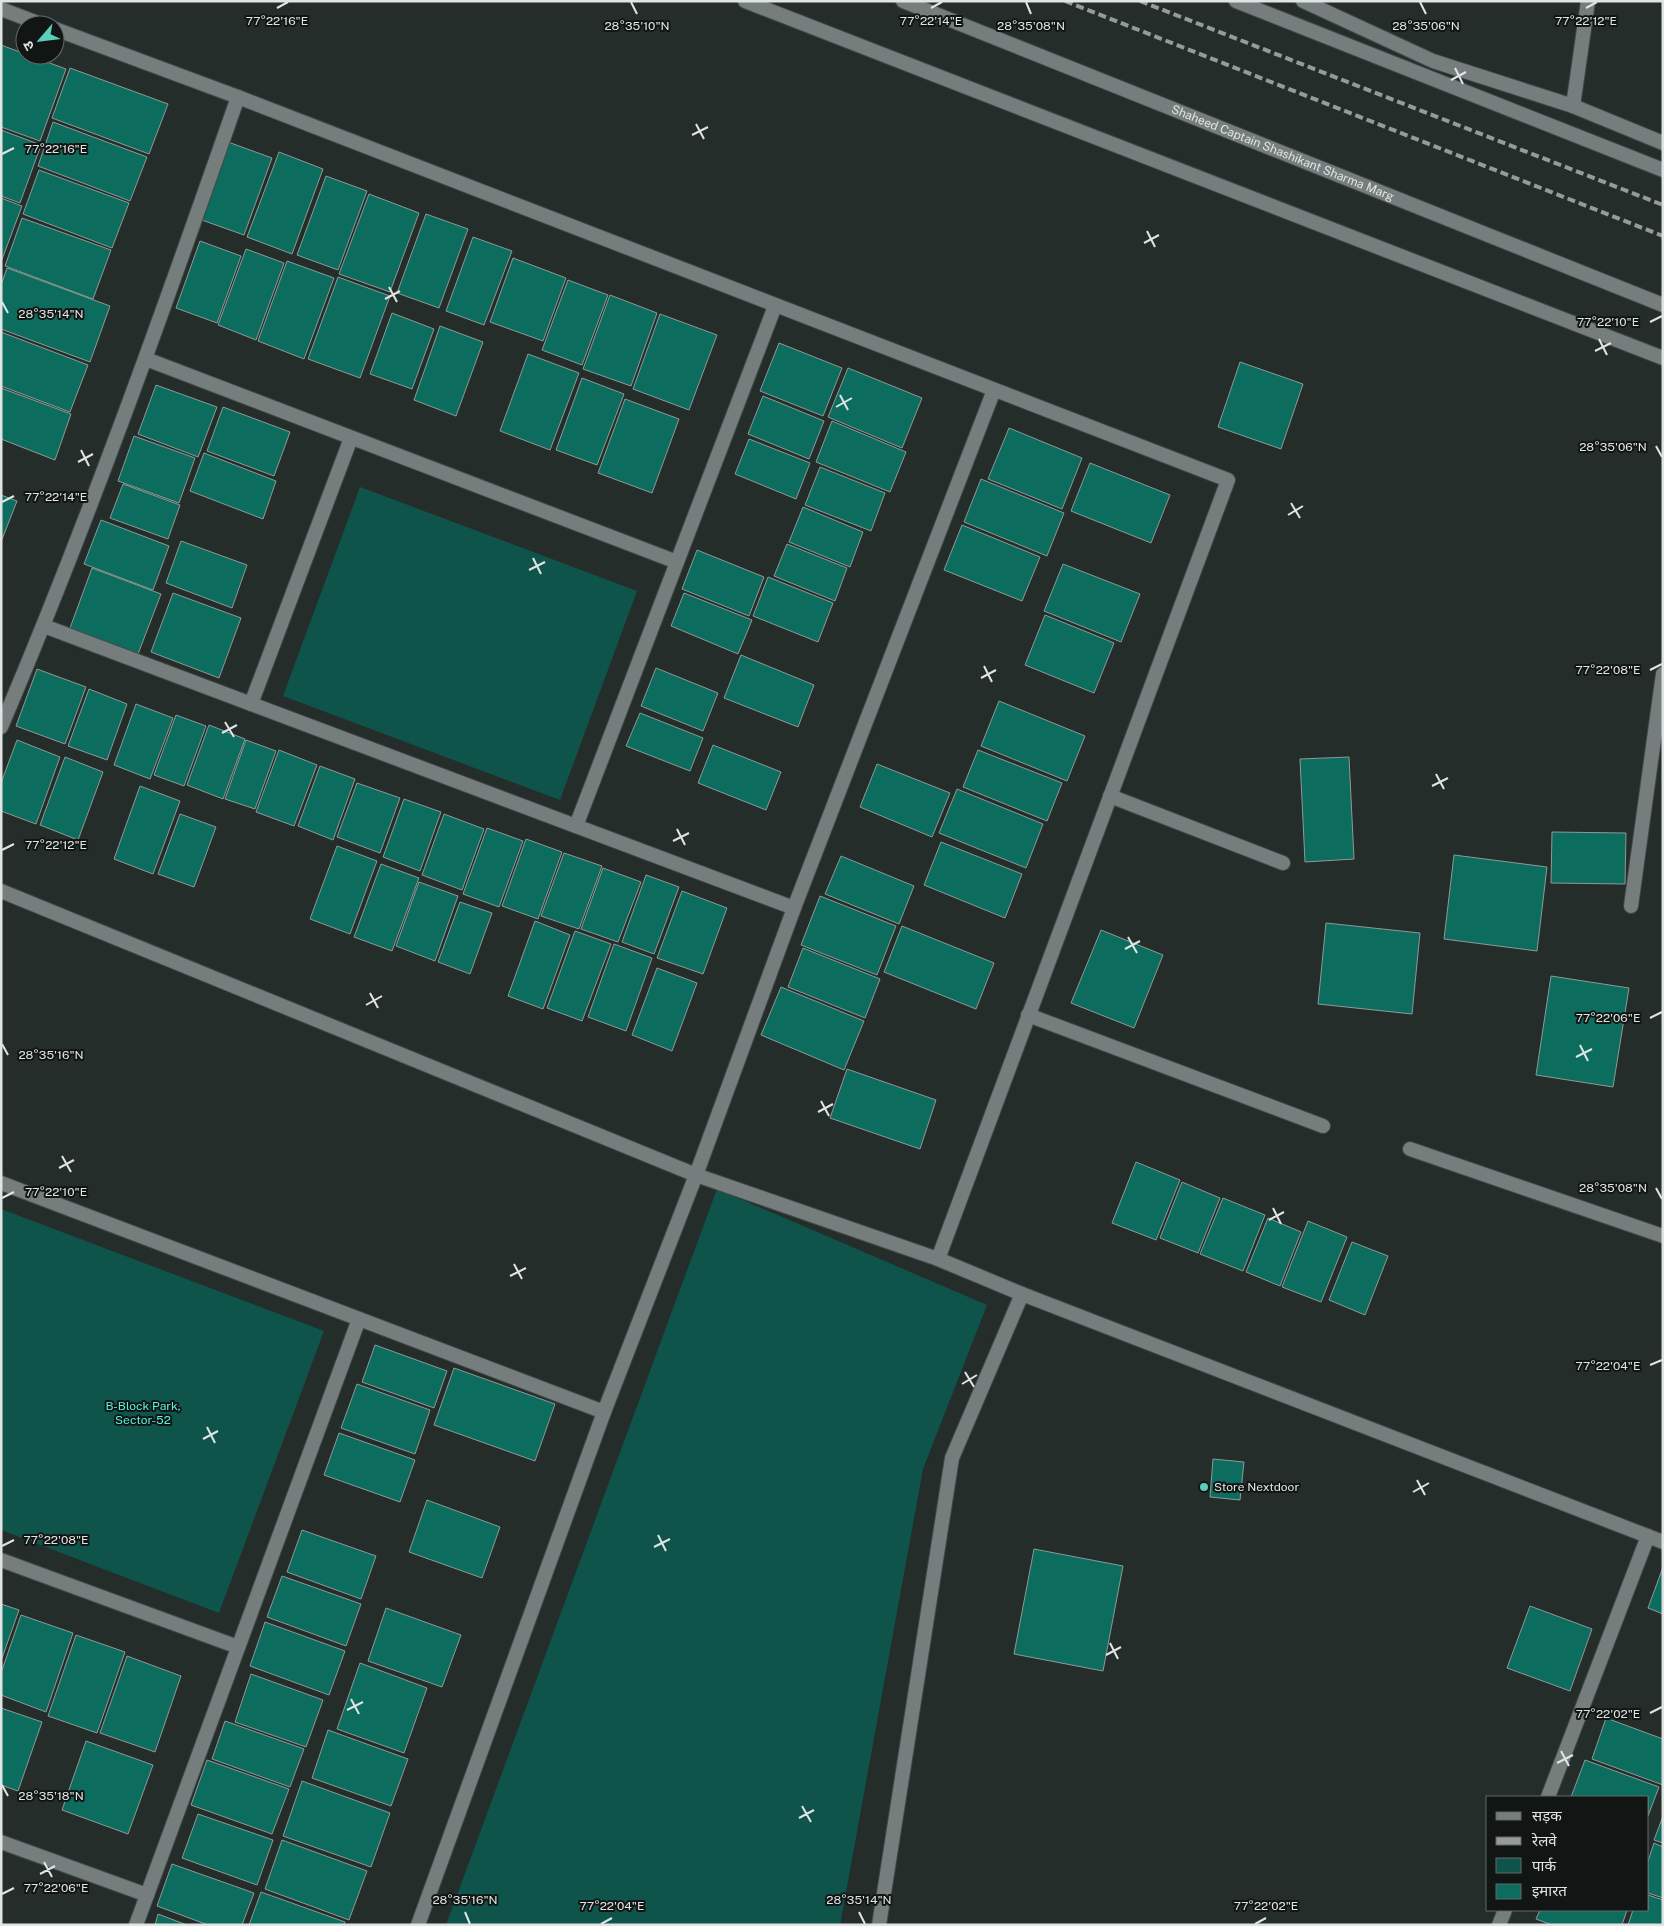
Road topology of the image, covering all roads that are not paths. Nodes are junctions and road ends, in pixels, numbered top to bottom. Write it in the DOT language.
graph roads {
  1 [pos="745,1"];
  2 [pos="903,1"];
  3 [pos="1236,1"];
  4 [pos="1303,1"];
  5 [pos="1588,1"];
  6 [pos="1,9"];
  7 [pos="17,15"];
  8 [pos="65,33"];
  9 [pos="238,97"];
  10 [pos="1573,106"];
  11 [pos="1663,143"];
  12 [pos="1663,170"];
  13 [pos="1663,305"];
  14 [pos="774,306"];
  15 [pos="1663,358"];
  16 [pos="146,359"];
  17 [pos="994,390"];
  18 [pos="352,438"];
  19 [pos="677,562"];
  20 [pos="44,626"];
  21 [pos="1663,674"];
  22 [pos="250,704"];
  23 [pos="1,726"];
  24 [pos="1110,796"];
  25 [pos="576,826"];
  26 [pos="1283,863"];
  27 [pos="1,891"];
  28 [pos="1631,906"];
  29 [pos="794,908"];
  30 [pos="1028,1016"];
  31 [pos="1323,1126"];
  32 [pos="1410,1148"];
  33 [pos="696,1175"];
  34 [pos="1,1183"];
  35 [pos="1663,1236"];
  36 [pos="938,1259"];
  37 [pos="1022,1294"];
  38 [pos="359,1319"];
  39 [pos="604,1412"];
  40 [pos="1648,1536"];
  41 [pos="1663,1542"];
  42 [pos="1,1560"];
  43 [pos="238,1647"];
  44 [pos="1548,1796"];
  45 [pos="1,1842"];
  46 [pos="147,1895"];
  47 [pos="1505,1911"];
  48 [pos="136,1925"];
  49 [pos="418,1925"];
  50 [pos="879,1925"];
  51 [pos="1499,1925"];
  1 -- 15 [label="street"];
  2 -- 13 [label="street, Shaheed Captain Shashikant Sharma Marg"];
  3 -- 12 [label="street"];
  4 -- 10 [label="street"];
  5 -- 10 [label="street"];
  6 -- 7 [label="street"];
  8 -- 9 [label="street"];
  9 -- 14 [label="street"];
  9 -- 16 [label="street"];
  10 -- 11 [label="street"];
  14 -- 17 [label="street"];
  14 -- 19 [label="street"];
  16 -- 18 [label="street"];
  16 -- 20 [label="street"];
  17 -- 24 [label="street"];
  17 -- 29 [label="street"];
  18 -- 19 [label="street"];
  18 -- 22 [label="street"];
  19 -- 25 [label="street"];
  20 -- 22 [label="street"];
  20 -- 23 [label="street"];
  21 -- 28 [label="street"];
  22 -- 25 [label="street"];
  24 -- 26 [label="street"];
  24 -- 30 [label="street"];
  25 -- 29 [label="street"];
  27 -- 33 [label="street"];
  29 -- 33 [label="street"];
  30 -- 31 [label="street"];
  30 -- 36 [label="street"];
  32 -- 35 [label="street"];
  33 -- 36 [label="street"];
  33 -- 39 [label="street"];
  34 -- 38 [label="street"];
  36 -- 37 [label="street"];
  37 -- 40 [label="street"];
  37 -- 50 [label="street"];
  38 -- 39 [label="street"];
  38 -- 43 [label="street"];
  39 -- 49 [label="street"];
  40 -- 41 [label="street"];
  40 -- 44 [label="street"];
  42 -- 43 [label="street"];
  43 -- 46 [label="street"];
  45 -- 46 [label="street"];
  46 -- 48 [label="street"];
  47 -- 51 [label="street"];
}
